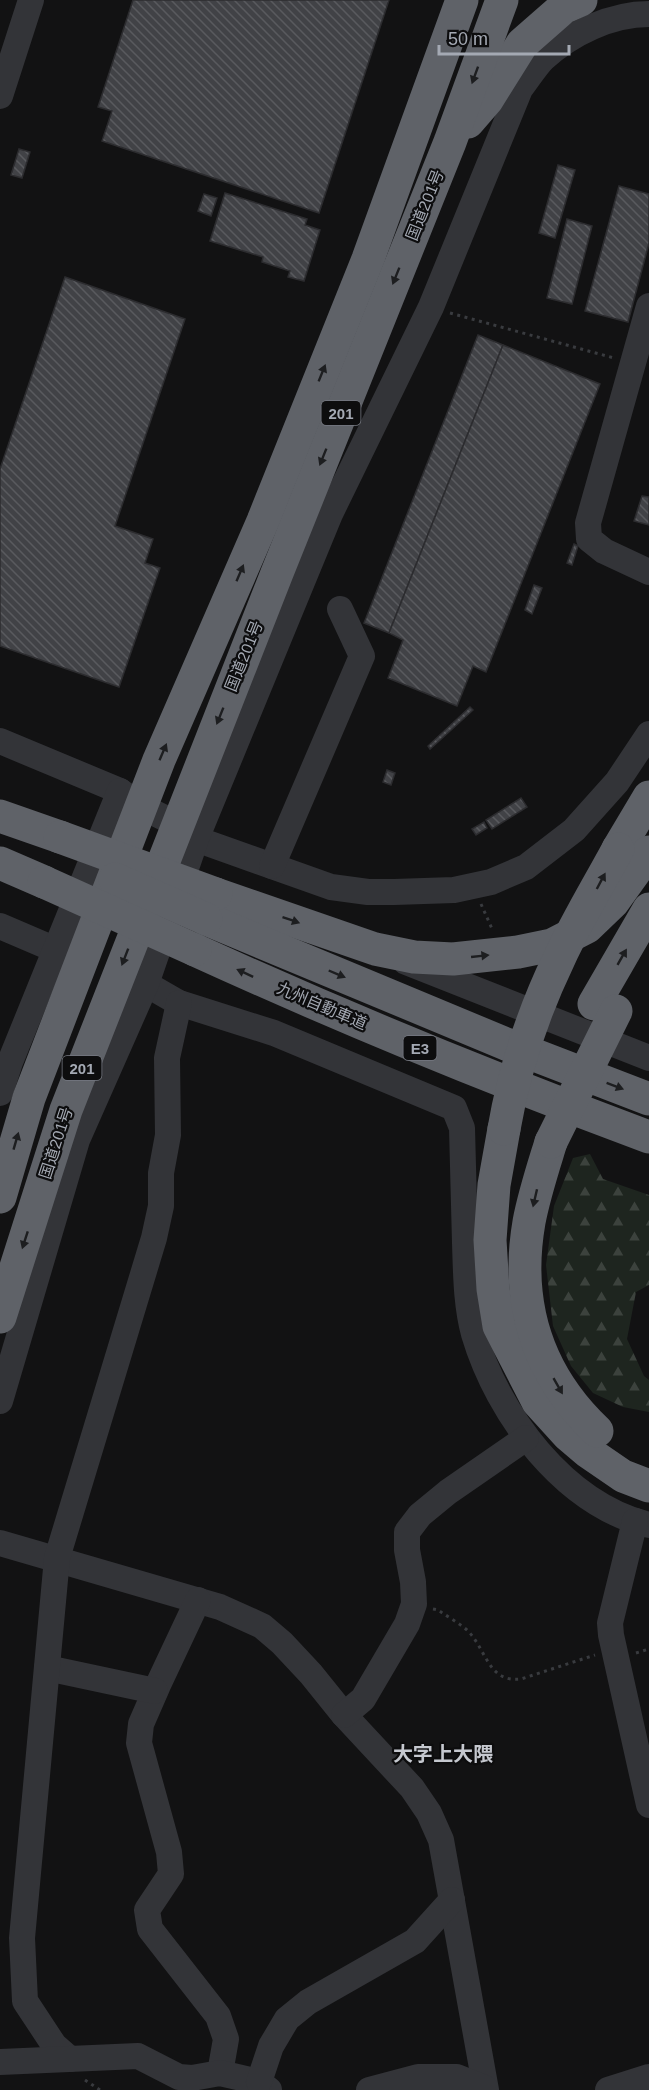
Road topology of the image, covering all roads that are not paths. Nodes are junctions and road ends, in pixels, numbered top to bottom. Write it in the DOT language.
graph roads {
  1 [pos="31,0"];
  2 [pos="445,0"];
  3 [pos="462,0"];
  4 [pos="502,0"];
  5 [pos="581,0"];
  6 [pos="649,14"];
  7 [pos="0,96"];
  8 [pos="450,142"];
  9 [pos="403,165"];
  10 [pos="649,306"];
  11 [pos="649,572"];
  12 [pos="340,609"];
  13 [pos="649,734"];
  14 [pos="0,741"];
  15 [pos="649,797"];
  16 [pos="131,799"];
  17 [pos="0,816"];
  18 [pos="0,828"];
  19 [pos="187,832"];
  20 [pos="633,850"];
  21 [pos="53,857"];
  22 [pos="0,863"];
  23 [pos="272,866"];
  24 [pos="211,907"];
  25 [pos="649,909"];
  26 [pos="0,926"];
  27 [pos="56,950"];
  28 [pos="375,950"];
  29 [pos="649,954"];
  30 [pos="146,984"];
  31 [pos="179,1003"];
  32 [pos="605,1007"];
  33 [pos="649,1058"];
  34 [pos="447,1059"];
  35 [pos="5,1061"];
  36 [pos="0,1093"];
  37 [pos="649,1099"];
  38 [pos="528,1135"];
  39 [pos="649,1137"];
  40 [pos="649,1158"];
  41 [pos="0,1197"];
  42 [pos="0,1317"];
  43 [pos="0,1401"];
  44 [pos="526,1437"];
  45 [pos="649,1464"];
  46 [pos="649,1486"];
  47 [pos="642,1523"];
  48 [pos="0,1543"];
  49 [pos="57,1558"];
  50 [pos="198,1600"];
  51 [pos="47,1668"];
  52 [pos="155,1691"];
  53 [pos="344,1715"];
  54 [pos="649,1805"];
  55 [pos="452,1900"];
  56 [pos="70,2059"];
  57 [pos="0,2062"];
  58 [pos="220,2073"];
  59 [pos="649,2077"];
  60 [pos="181,2084"];
  61 [pos="264,2086"];
  62 [pos="476,2087"];
  63 [pos="369,2090"];
  64 [pos="608,2090"];
  1 -- 7 [label="street"];
  2 -- 9 [label="highway"];
  3 -- 9 [label="highway, 国道201号 / 201"];
  4 -- 8 [label="highway, 国道201号 / 201, one-way"];
  5 -- 8 [label="highway"];
  6 -- 19 [label="street"];
  8 -- 19 [label="highway, 国道201号 / 201, one-way"];
  16 -- 9 [label="highway, 国道201号 / 201, one-way"];
  10 -- 11 [label="street"];
  12 -- 23 [label="street"];
  13 -- 23 [label="street"];
  14 -- 16 [label="street"];
  15 -- 20 [label="highway"];
  16 -- 19 [label="street"];
  16 -- 27 [label="street"];
  41 -- 16 [label="highway, 国道201号 / 201, one-way"];
  17 -- 21 [label="highway"];
  18 -- 21 [label="highway, 九州自動車道 / E3"];
  19 -- 23 [label="street"];
  19 -- 30 [label="street"];
  19 -- 42 [label="highway, 国道201号 / 201, one-way"];
  28 -- 20 [label="highway, one-way"];
  38 -- 20 [label="highway, one-way, bridge"];
  21 -- 22 [label="highway, 九州自動車道 / E3"];
  21 -- 24 [label="highway, 九州自動車道 / E3, bridge"];
  34 -- 21 [label="highway, 九州自動車道 / E3, one-way, bridge"];
  24 -- 28 [label="highway, one-way"];
  24 -- 37 [label="highway, 九州自動車道 / E3, one-way"];
  32 -- 25 [label="highway, one-way"];
  26 -- 27 [label="street"];
  27 -- 35 [label="street"];
  28 -- 33 [label="street"];
  29 -- 32 [label="highway"];
  30 -- 31 [label="street"];
  30 -- 43 [label="street"];
  31 -- 44 [label="street"];
  31 -- 49 [label="street"];
  32 -- 38 [label="highway"];
  34 -- 39 [label="highway, 九州自動車道 / E3"];
  34 -- 40 [label="highway"];
  35 -- 36 [label="street"];
  38 -- 45 [label="highway, one-way"];
  38 -- 46 [label="highway"];
  44 -- 47 [label="street"];
  44 -- 53 [label="street"];
  47 -- 54 [label="street"];
  48 -- 49 [label="street"];
  49 -- 50 [label="street"];
  49 -- 51 [label="street"];
  50 -- 52 [label="street"];
  50 -- 53 [label="street"];
  51 -- 52 [label="street"];
  51 -- 56 [label="street"];
  52 -- 58 [label="street"];
  53 -- 55 [label="street"];
  55 -- 61 [label="street"];
  55 -- 62 [label="street"];
  56 -- 57 [label="street"];
  56 -- 60 [label="street"];
  58 -- 60 [label="street"];
  58 -- 61 [label="street"];
  59 -- 64 [label="street"];
  62 -- 63 [label="street"];
}
